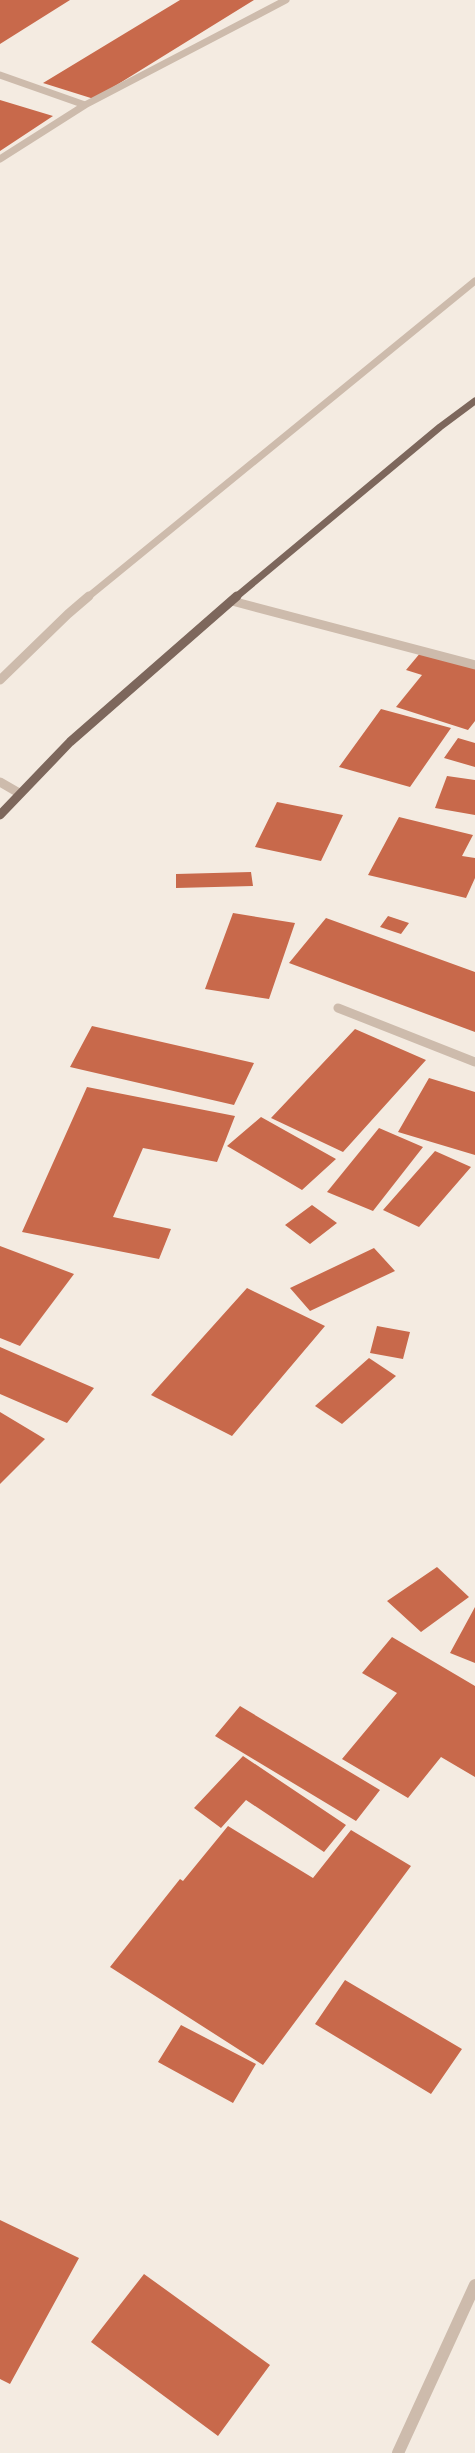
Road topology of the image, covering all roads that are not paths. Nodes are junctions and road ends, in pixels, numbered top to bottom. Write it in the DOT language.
graph roads {
  1 [pos="286,0"];
  2 [pos="0,75"];
  3 [pos="85,105"];
  4 [pos="0,159"];
  5 [pos="475,280"];
  6 [pos="475,401"];
  7 [pos="232,601"];
  8 [pos="475,665"];
  9 [pos="0,680"];
  10 [pos="0,782"];
  11 [pos="19,793"];
  12 [pos="0,815"];
  13 [pos="338,1008"];
  14 [pos="475,1062"];
  15 [pos="475,2285"];
  16 [pos="398,2453"];
  1 -- 3 [label="street"];
  2 -- 3 [label="street"];
  3 -- 4 [label="street"];
  5 -- 9 [label="street"];
  6 -- 7 [label="main road"];
  7 -- 8 [label="street"];
  7 -- 11 [label="main road"];
  10 -- 11 [label="street"];
  11 -- 12 [label="main road"];
  13 -- 14 [label="street"];
  15 -- 16 [label="street"];
}
